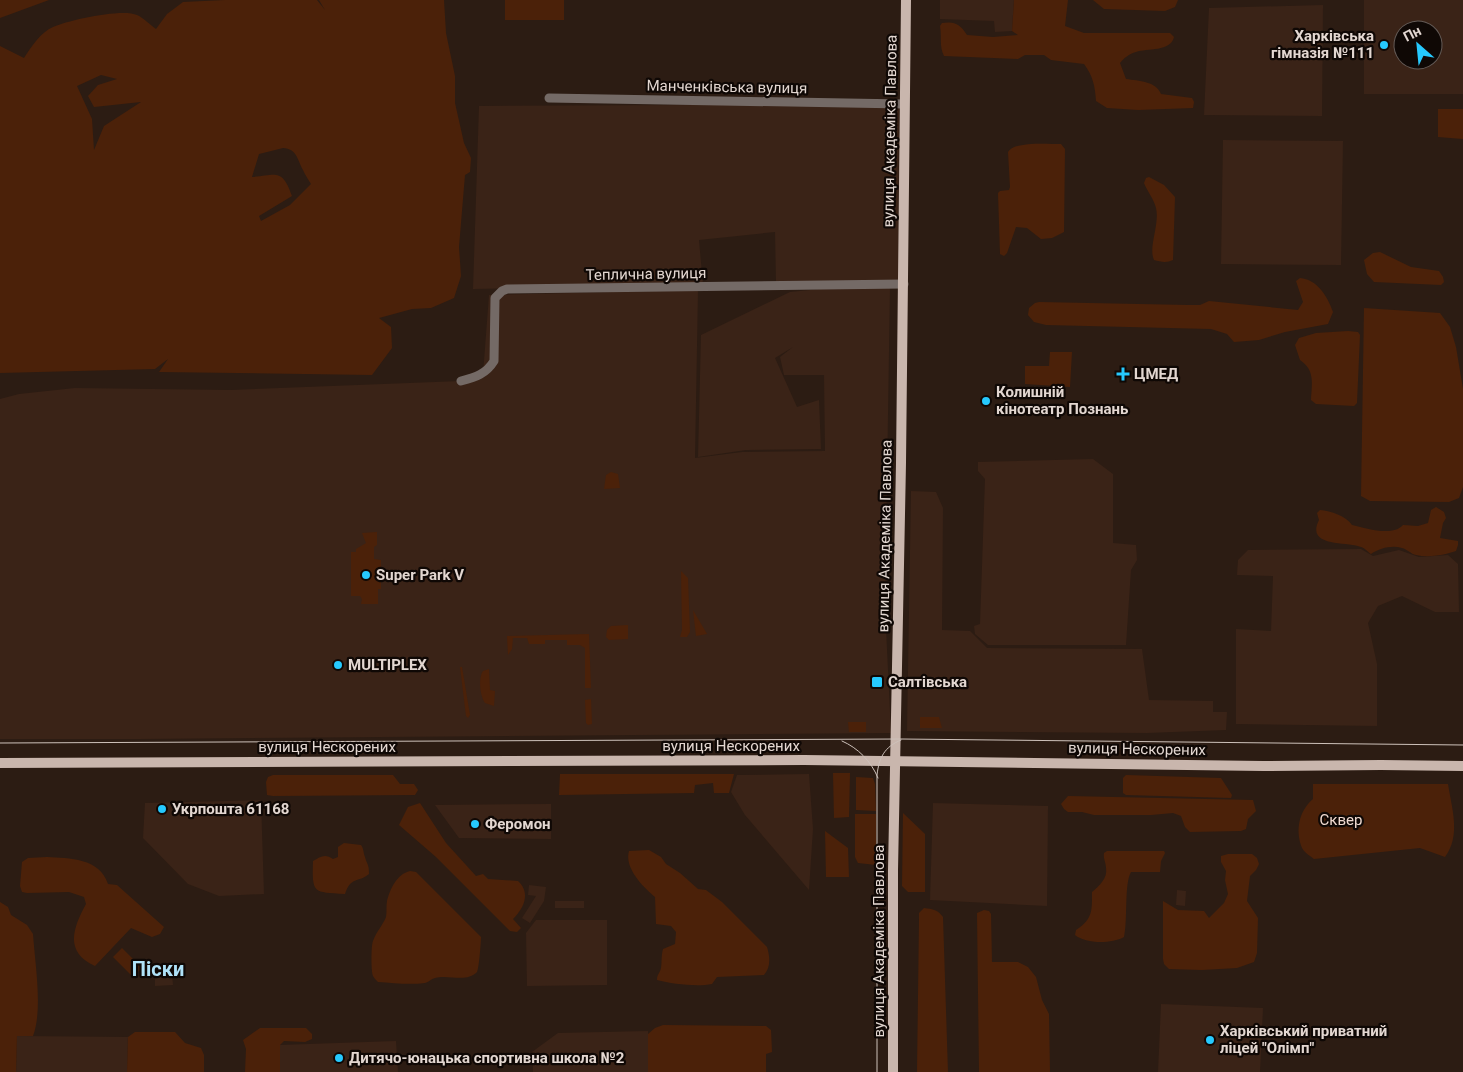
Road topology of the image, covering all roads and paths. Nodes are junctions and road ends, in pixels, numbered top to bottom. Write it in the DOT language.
graph roads {
  1 [pos="906,0"];
  2 [pos="549,98"];
  3 [pos="904,104"];
  4 [pos="904,284"];
  5 [pos="461,381"];
  6 [pos="896,761"];
  7 [pos="0,763"];
  8 [pos="1463,766"];
  9 [pos="893,1072"];
  1 -- 3 [label="main road, вулиця Академіка Павлова"];
  2 -- 3 [label="street, Манченківська вулиця"];
  3 -- 4 [label="main road, вулиця Академіка Павлова"];
  4 -- 5 [label="street, Теплична вулиця"];
  4 -- 6 [label="main road, вулиця Академіка Павлова"];
  6 -- 7 [label="main road, вулиця Нескорених"];
  6 -- 8 [label="main road, вулиця Нескорених"];
  6 -- 9 [label="main road, вулиця Академіка Павлова"];
}
